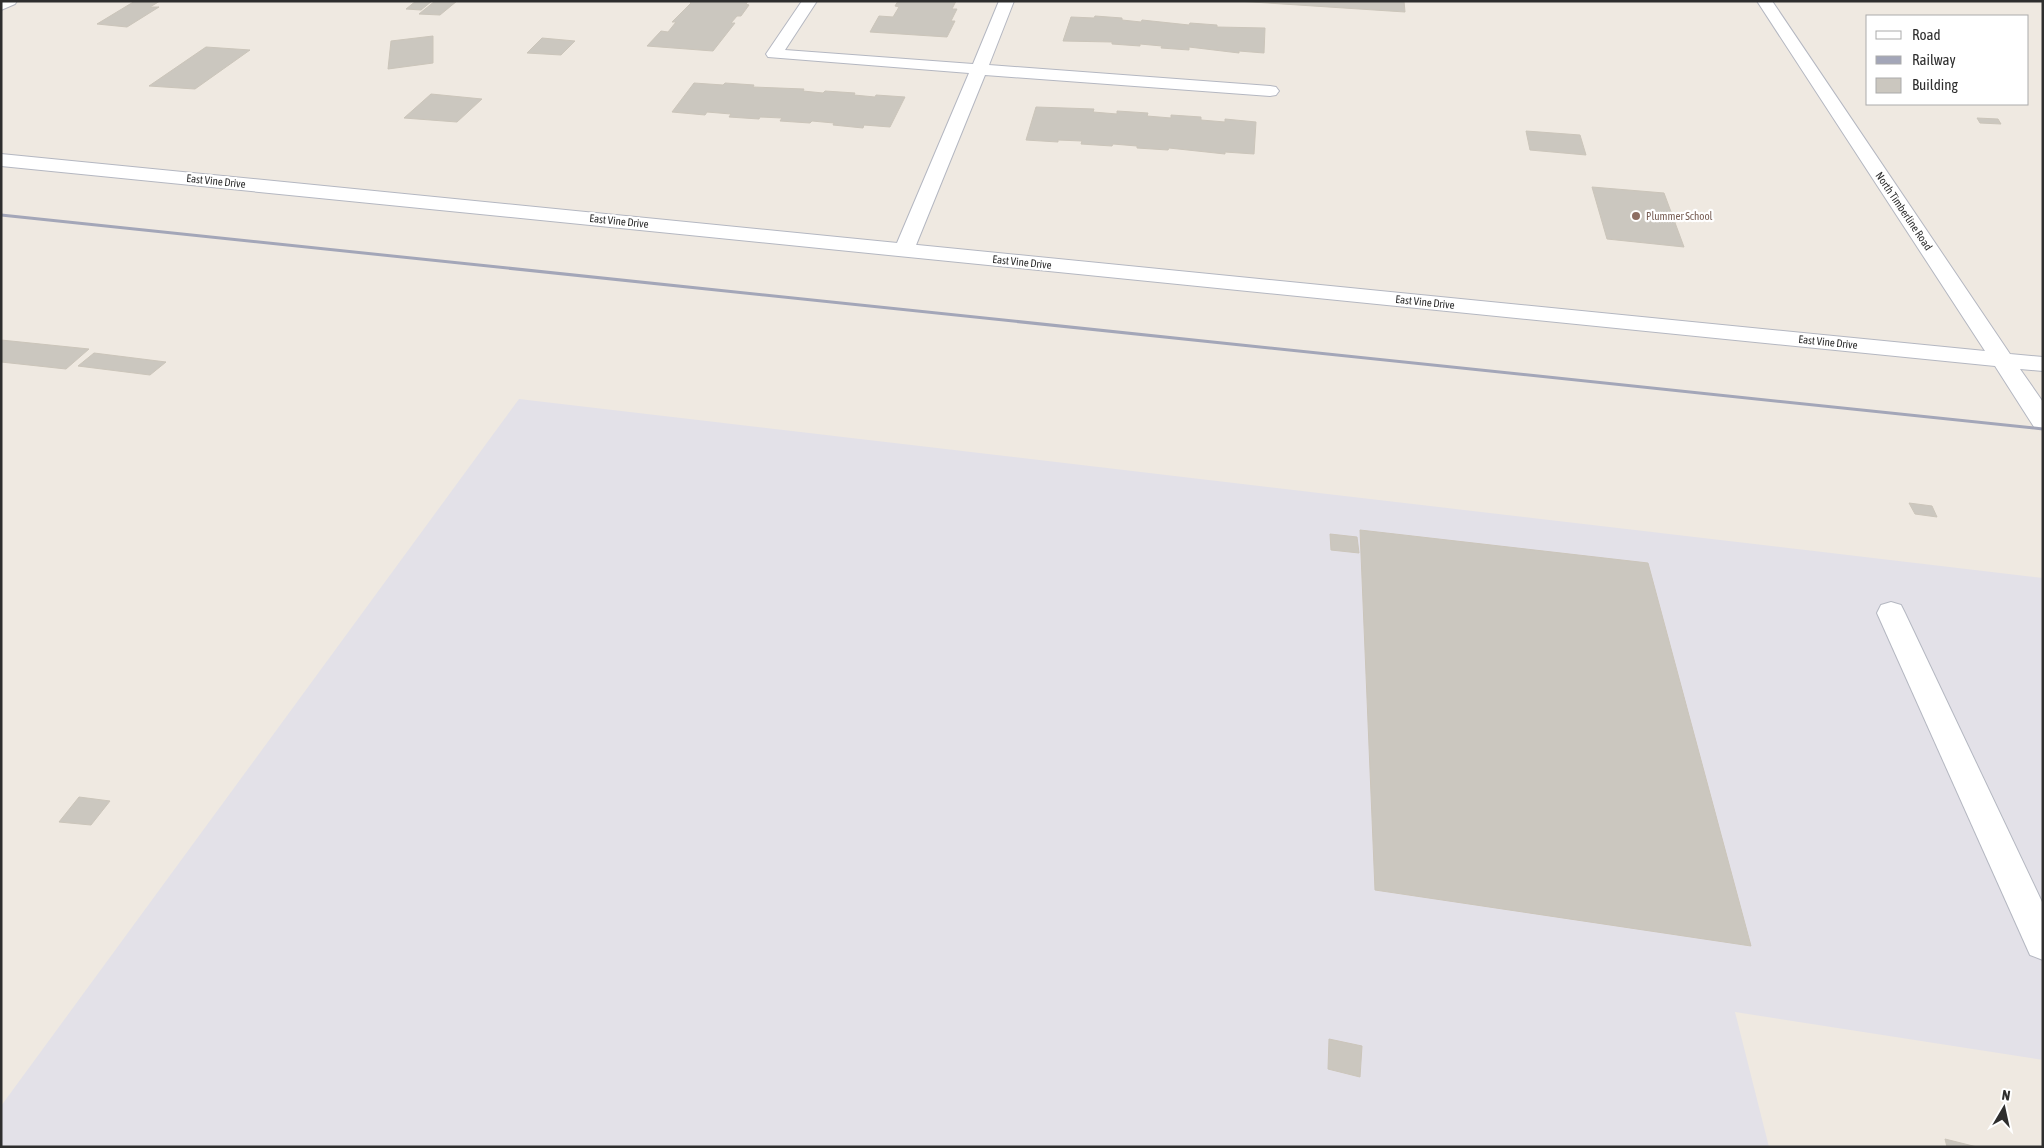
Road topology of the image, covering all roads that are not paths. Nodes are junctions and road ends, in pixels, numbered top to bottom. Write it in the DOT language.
graph roads {
  1 [pos="10,1"];
  2 [pos="810,1"];
  3 [pos="1007,1"];
  4 [pos="1764,1"];
  5 [pos="1,6"];
  6 [pos="979,69"];
  7 [pos="1270,91"];
  8 [pos="1,160"];
  9 [pos="904,250"];
  10 [pos="2004,360"];
  11 [pos="2043,364"];
  12 [pos="2043,421"];
  13 [pos="1892,613"];
  14 [pos="2043,943"];
  1 -- 5 [label="main road"];
  2 -- 6 [label="main road"];
  3 -- 6 [label="main road"];
  4 -- 10 [label="main road, North Timberline Road"];
  6 -- 7 [label="main road"];
  6 -- 9 [label="main road"];
  8 -- 9 [label="main road, East Vine Drive"];
  9 -- 10 [label="main road, East Vine Drive"];
  10 -- 11 [label="main road, East Vine Drive"];
  10 -- 12 [label="main road, North Timberline Road"];
  13 -- 14 [label="main road"];
}
